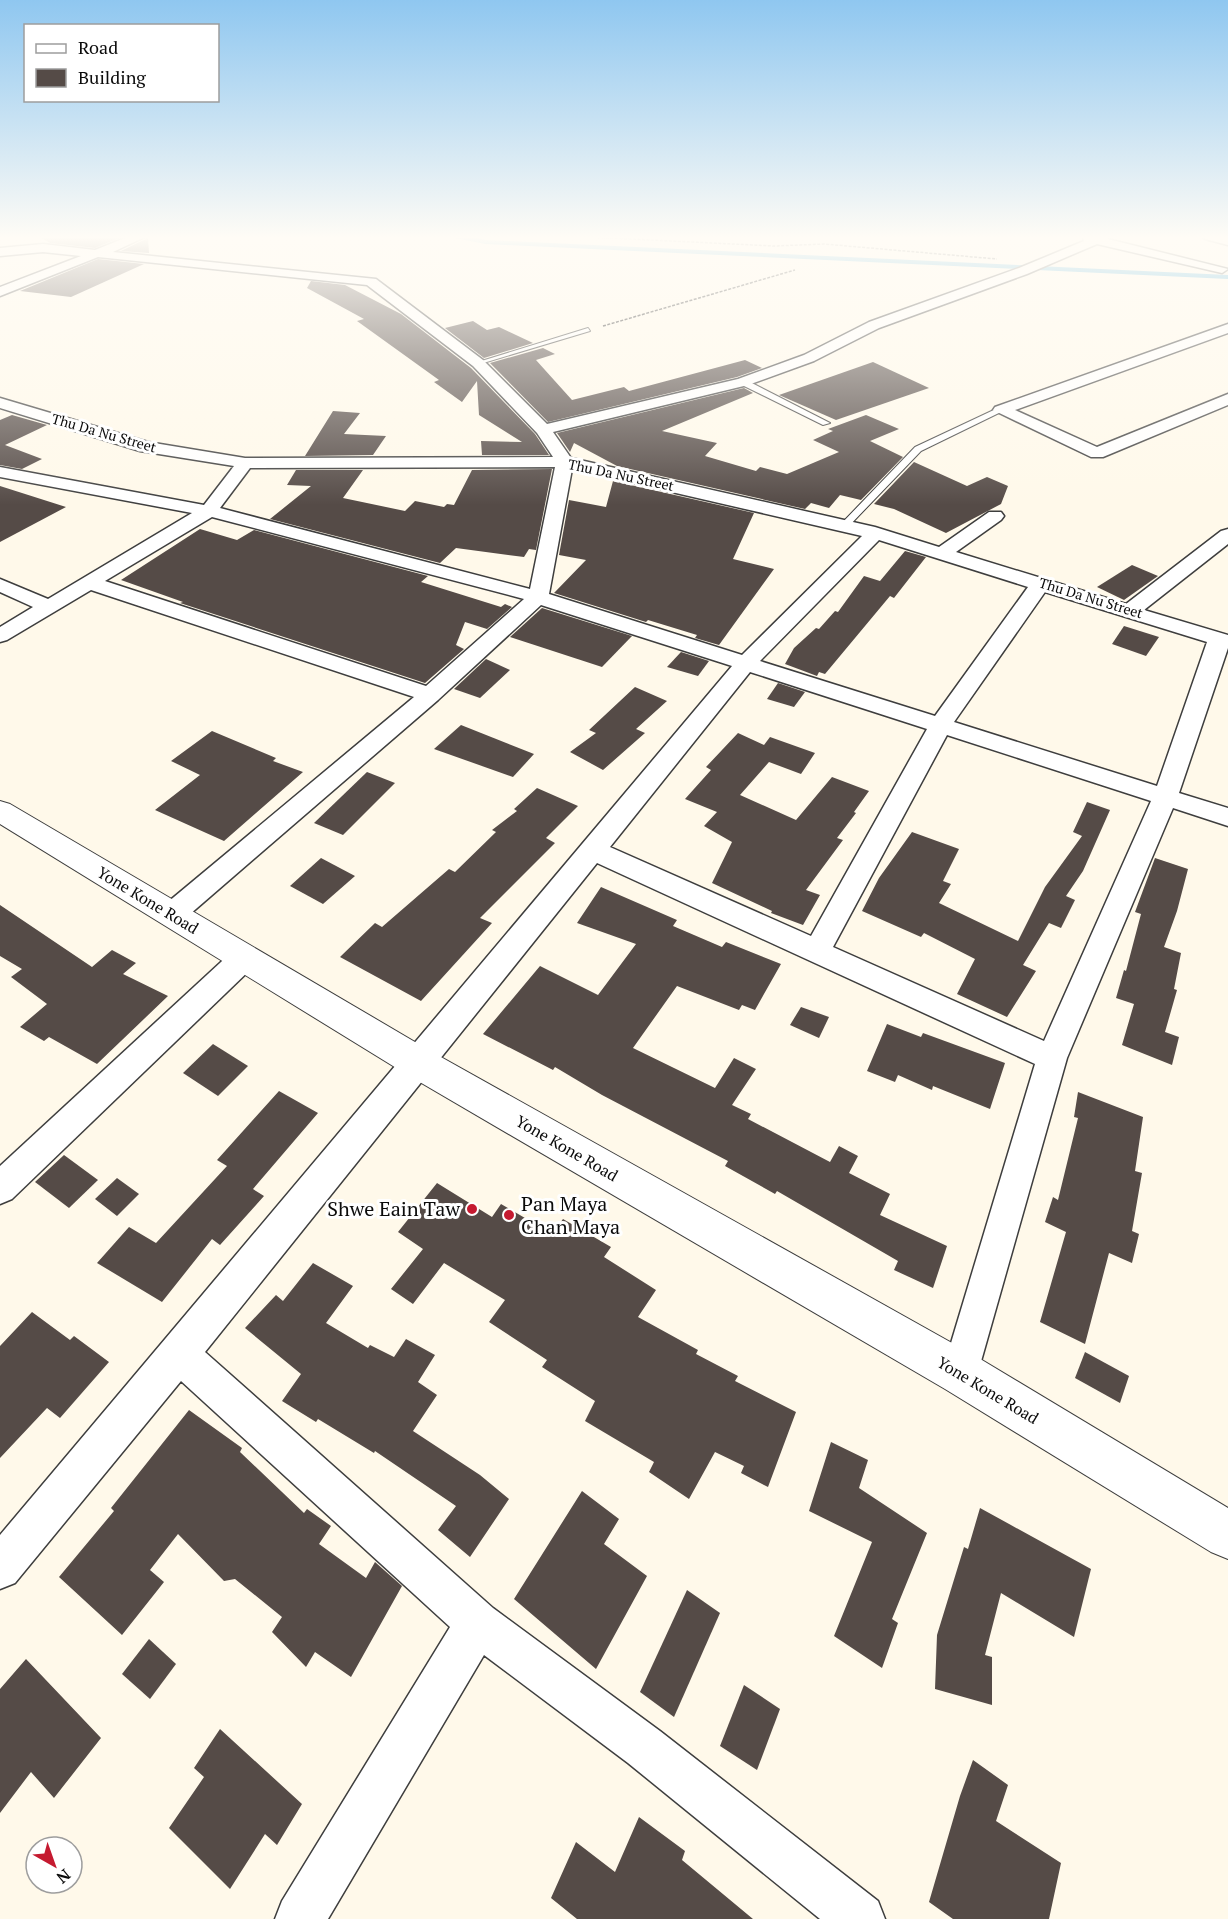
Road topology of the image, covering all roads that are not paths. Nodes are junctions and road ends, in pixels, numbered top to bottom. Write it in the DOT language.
graph roads {
  1 [pos="429,326"];
  2 [pos="873,326"];
  3 [pos="1228,328"];
  4 [pos="588,330"];
  5 [pos="478,363"];
  6 [pos="742,382"];
  7 [pos="1228,399"];
  8 [pos="0,403"];
  9 [pos="1000,410"];
  10 [pos="826,423"];
  11 [pos="543,430"];
  12 [pos="565,462"];
  13 [pos="245,463"];
  14 [pos="0,472"];
  15 [pos="209,511"];
  16 [pos="995,516"];
  17 [pos="844,526"];
  18 [pos="875,533"];
  19 [pos="1228,535"];
  20 [pos="942,553"];
  21 [pos="90,583"];
  22 [pos="1041,583"];
  23 [pos="0,585"];
  24 [pos="538,597"];
  25 [pos="50,607"];
  26 [pos="1131,610"];
  27 [pos="0,636"];
  28 [pos="1223,640"];
  29 [pos="747,662"];
  30 [pos="430,695"];
  31 [pos="941,724"];
  32 [pos="1166,796"];
  33 [pos="0,811"];
  34 [pos="1228,817"];
  35 [pos="593,850"];
  36 [pos="172,915"];
  37 [pos="817,951"];
  38 [pos="244,958"];
  39 [pos="1052,1058"];
  40 [pos="419,1063"];
  41 [pos="0,1188"];
  42 [pos="179,1354"];
  43 [pos="961,1373"];
  44 [pos="1228,1535"];
  45 [pos="0,1568"];
  46 [pos="478,1623"];
  47 [pos="300,1919"];
  48 [pos="860,1919"];
  1 -- 5 [label="street"];
  2 -- 6 [label="street"];
  3 -- 9 [label="street"];
  4 -- 5 [label="lane"];
  5 -- 11 [label="street"];
  6 -- 10 [label="lane"];
  6 -- 11 [label="street"];
  7 -- 9 [label="street"];
  8 -- 13 [label="street, Thu Da Nu Street"];
  9 -- 17 [label="lane"];
  11 -- 12 [label="street"];
  12 -- 13 [label="street, Thu Da Nu Street"];
  12 -- 17 [label="street, Thu Da Nu Street"];
  12 -- 24 [label="street"];
  13 -- 15 [label="street"];
  14 -- 15 [label="street"];
  15 -- 21 [label="street"];
  15 -- 24 [label="street"];
  16 -- 20 [label="street"];
  17 -- 18 [label="street, Thu Da Nu Street"];
  18 -- 20 [label="street, Thu Da Nu Street"];
  18 -- 29 [label="street"];
  19 -- 26 [label="street"];
  20 -- 22 [label="street, Thu Da Nu Street"];
  21 -- 25 [label="street"];
  21 -- 30 [label="street"];
  22 -- 26 [label="street, Thu Da Nu Street"];
  22 -- 31 [label="street"];
  23 -- 25 [label="street"];
  24 -- 29 [label="street"];
  24 -- 30 [label="street"];
  25 -- 27 [label="street"];
  26 -- 28 [label="street, Thu Da Nu Street"];
  28 -- 32 [label="street"];
  29 -- 31 [label="street"];
  29 -- 35 [label="street"];
  30 -- 36 [label="street"];
  31 -- 32 [label="street"];
  31 -- 37 [label="street"];
  32 -- 34 [label="street"];
  32 -- 39 [label="street"];
  33 -- 36 [label="street, Yone Kone Road"];
  35 -- 37 [label="street"];
  35 -- 40 [label="street"];
  36 -- 38 [label="street, Yone Kone Road"];
  37 -- 39 [label="street"];
  38 -- 40 [label="street, Yone Kone Road"];
  38 -- 41 [label="street"];
  39 -- 43 [label="street"];
  40 -- 42 [label="street"];
  40 -- 43 [label="street, Yone Kone Road"];
  42 -- 45 [label="street"];
  42 -- 46 [label="street"];
  43 -- 44 [label="street, Yone Kone Road"];
  46 -- 47 [label="street"];
  46 -- 48 [label="street"];
}
